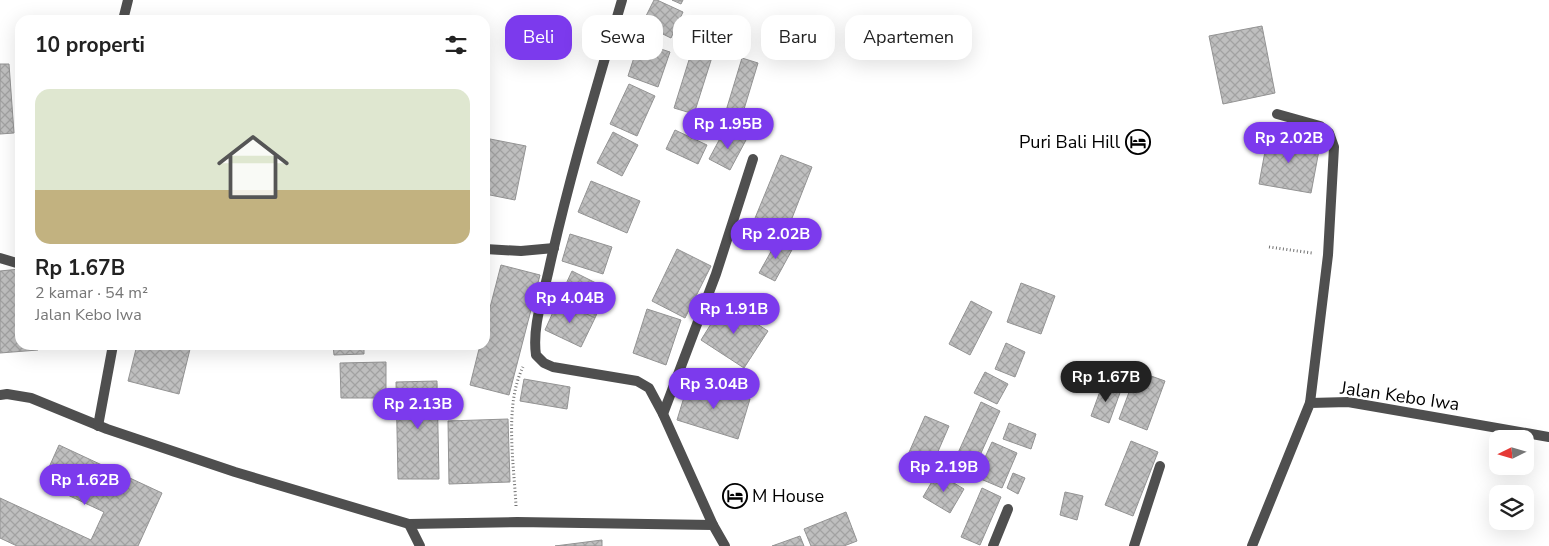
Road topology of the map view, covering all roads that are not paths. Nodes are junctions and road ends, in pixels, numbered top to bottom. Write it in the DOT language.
graph roads {
  1 [pos="128,0"];
  2 [pos="622,0"];
  3 [pos="124,15"];
  4 [pos="1277,114"];
  5 [pos="753,159"];
  6 [pos="554,248"];
  7 [pos="490,249"];
  8 [pos="0,258"];
  9 [pos="15,262"];
  10 [pos="111,350"];
  11 [pos="0,395"];
  12 [pos="1310,403"];
  13 [pos="663,414"];
  14 [pos="98,426"];
  15 [pos="1549,437"];
  16 [pos="1160,466"];
  17 [pos="1008,509"];
  18 [pos="409,524"];
  19 [pos="712,525"];
  20 [pos="420,546"];
  21 [pos="725,546"];
  22 [pos="993,546"];
  23 [pos="1134,546"];
  24 [pos="1252,546"];
  1 -- 3 [label="street"];
  2 -- 6 [label="street"];
  4 -- 12 [label="street"];
  5 -- 13 [label="street"];
  6 -- 7 [label="street"];
  6 -- 13 [label="street"];
  8 -- 9 [label="street"];
  10 -- 14 [label="street"];
  11 -- 14 [label="street"];
  12 -- 15 [label="street, Jalan Kebo Iwa"];
  12 -- 24 [label="street"];
  13 -- 19 [label="street"];
  14 -- 18 [label="street"];
  16 -- 23 [label="street"];
  17 -- 22 [label="street"];
  18 -- 19 [label="street"];
  18 -- 20 [label="street"];
  19 -- 21 [label="street"];
}
